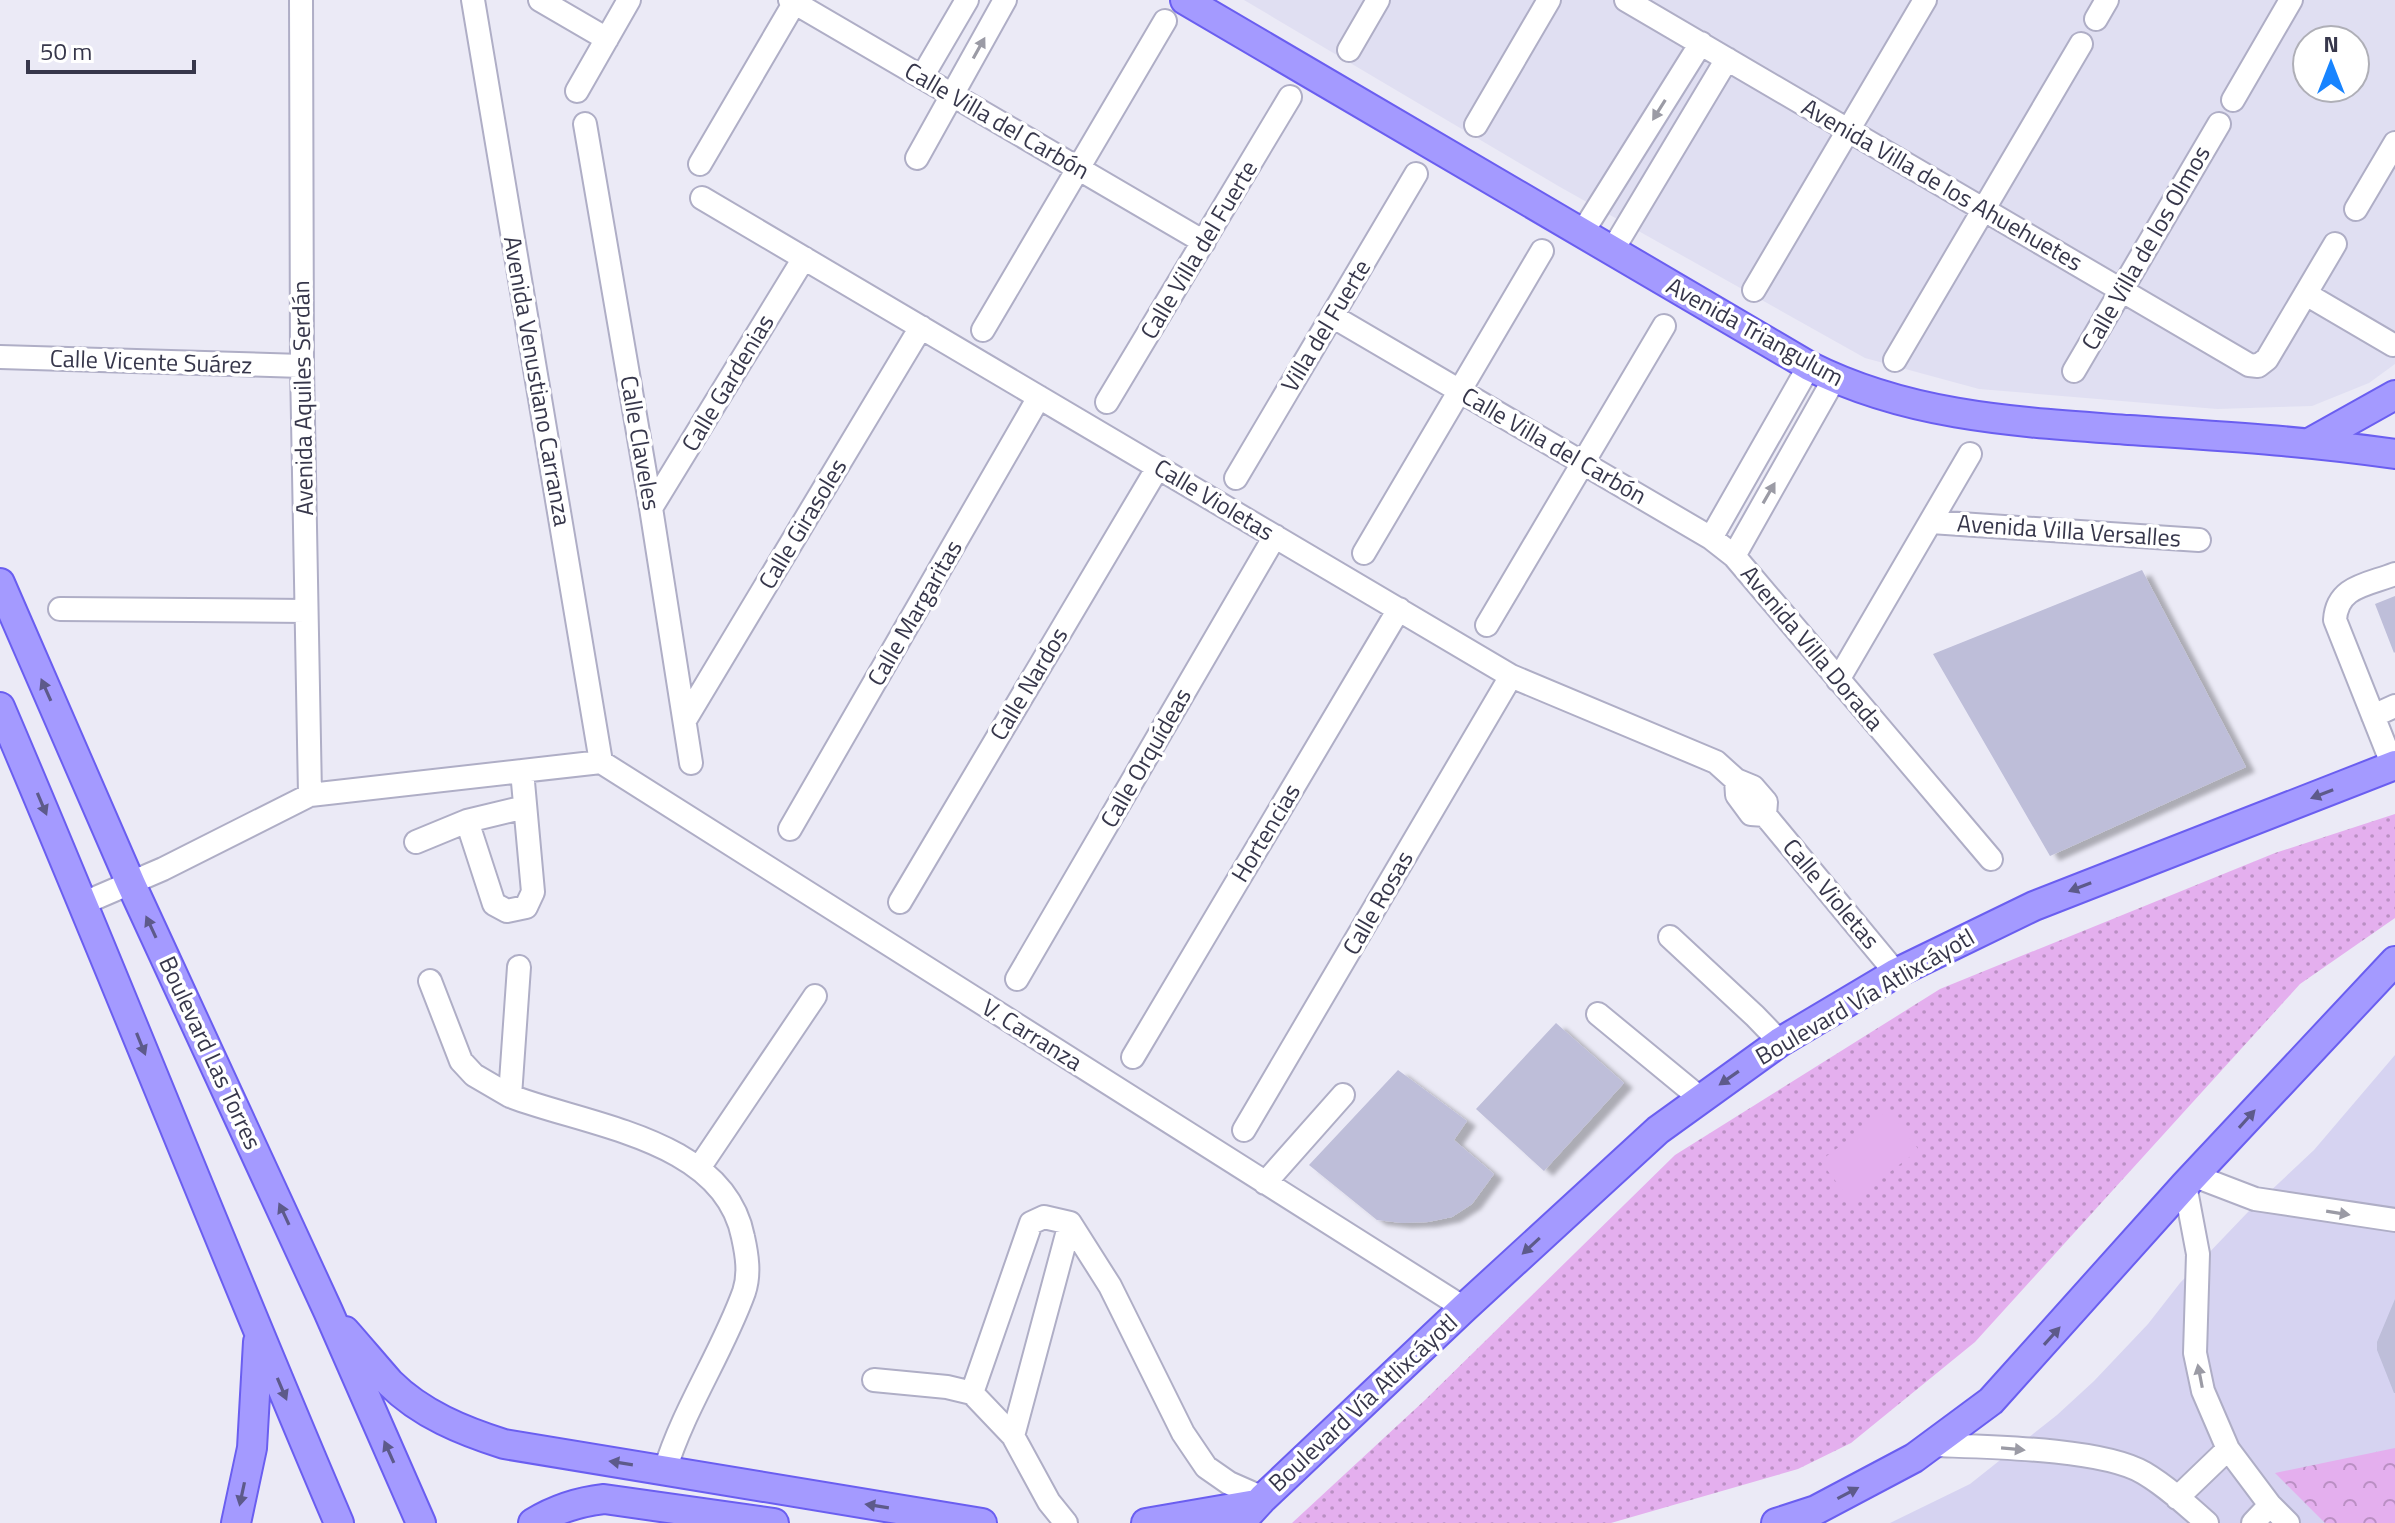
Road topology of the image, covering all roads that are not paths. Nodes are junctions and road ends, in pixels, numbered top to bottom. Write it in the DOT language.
graph roads {
  1 [pos="301,0"];
  2 [pos="473,0"];
  3 [pos="540,0"];
  4 [pos="629,0"];
  5 [pos="967,0"];
  6 [pos="1005,0"];
  7 [pos="1185,0"];
  8 [pos="1378,0"];
  9 [pos="1549,0"];
  10 [pos="1626,0"];
  11 [pos="1925,0"];
  12 [pos="2291,0"];
  13 [pos="793,1"];
  14 [pos="1165,21"];
  15 [pos="607,39"];
  16 [pos="1701,43"];
  17 [pos="2081,44"];
  18 [pos="1349,50"];
  19 [pos="1727,59"];
  20 [pos="922,77"];
  21 [pos="577,91"];
  22 [pos="953,95"];
  23 [pos="1290,97"];
  24 [pos="2233,100"];
  25 [pos="585,124"];
  26 [pos="2219,124"];
  27 [pos="1476,125"];
  28 [pos="1848,130"];
  29 [pos="2393,151"];
  30 [pos="917,158"];
  31 [pos="700,164"];
  32 [pos="1078,168"];
  33 [pos="1416,174"];
  34 [pos="702,198"];
  35 [pos="2356,209"];
  36 [pos="1984,210"];
  37 [pos="1582,233"];
  38 [pos="1204,242"];
  39 [pos="2335,244"];
  40 [pos="1542,251"];
  41 [pos="1612,251"];
  42 [pos="804,258"];
  43 [pos="1754,290"];
  44 [pos="2121,290"];
  45 [pos="2306,294"];
  46 [pos="1332,316"];
  47 [pos="1664,326"];
  48 [pos="921,327"];
  49 [pos="983,330"];
  50 [pos="2393,345"];
  51 [pos="0,357"];
  52 [pos="1895,360"];
  53 [pos="302,366"];
  54 [pos="2074,371"];
  55 [pos="1822,373"];
  56 [pos="1459,391"];
  57 [pos="2395,395"];
  58 [pos="1039,397"];
  59 [pos="1107,402"];
  60 [pos="2311,442"];
  61 [pos="1970,454"];
  62 [pos="2395,454"];
  63 [pos="1583,463"];
  64 [pos="1158,467"];
  65 [pos="1236,478"];
  66 [pos="651,508"];
  67 [pos="1931,522"];
  68 [pos="1275,536"];
  69 [pos="1711,538"];
  70 [pos="2199,540"];
  71 [pos="1364,553"];
  72 [pos="1734,556"];
  73 [pos="2395,574"];
  74 [pos="0,583"];
  75 [pos="60,609"];
  76 [pos="1399,609"];
  77 [pos="306,611"];
  78 [pos="1487,625"];
  79 [pos="1511,676"];
  80 [pos="1838,680"];
  81 [pos="2395,706"];
  82 [pos="0,707"];
  83 [pos="2373,716"];
  84 [pos="685,720"];
  85 [pos="601,762"];
  86 [pos="691,763"];
  87 [pos="2394,766"];
  88 [pos="522,771"];
  89 [pos="310,795"];
  90 [pos="525,807"];
  91 [pos="467,821"];
  92 [pos="790,829"];
  93 [pos="416,842"];
  94 [pos="1991,859"];
  95 [pos="131,884"];
  96 [pos="900,902"];
  97 [pos="84,903"];
  98 [pos="1670,937"];
  99 [pos="2395,961"];
  100 [pos="519,967"];
  101 [pos="1896,973"];
  102 [pos="1017,979"];
  103 [pos="430,981"];
  104 [pos="815,996"];
  105 [pos="1598,1014"];
  106 [pos="1780,1042"];
  107 [pos="1133,1057"];
  108 [pos="1343,1095"];
  109 [pos="510,1096"];
  110 [pos="1700,1098"];
  111 [pos="1244,1130"];
  112 [pos="699,1168"];
  113 [pos="2190,1181"];
  114 [pos="1265,1183"];
  115 [pos="2395,1220"];
  116 [pos="1070,1223"];
  117 [pos="1464,1308"];
  118 [pos="328,1311"];
  119 [pos="258,1333"];
  120 [pos="874,1380"];
  121 [pos="972,1393"];
  122 [pos="1013,1436"];
  123 [pos="1935,1445"];
  124 [pos="2228,1449"];
  125 [pos="665,1470"];
  126 [pos="2177,1498"];
  127 [pos="2270,1505"];
  128 [pos="1253,1508"];
  129 [pos="236,1523"];
  130 [pos="339,1523"];
  131 [pos="421,1523"];
  132 [pos="533,1523"];
  133 [pos="774,1523"];
  134 [pos="982,1523"];
  135 [pos="1066,1523"];
  136 [pos="1146,1523"];
  137 [pos="1776,1523"];
  138 [pos="2207,1523"];
  139 [pos="2253,1523"];
  140 [pos="2288,1523"];
  1 -- 53 [label="street, Avenida Aquiles Serdán"];
  2 -- 85 [label="street, Avenida Venustiano Carranza"];
  3 -- 15 [label="street"];
  4 -- 15 [label="street"];
  5 -- 20 [label="street"];
  22 -- 6 [label="street, one-way"];
  7 -- 37 [label="main road, Avenida Triangulum"];
  8 -- 18 [label="street"];
  9 -- 27 [label="street"];
  10 -- 16 [label="street, Avenida Villa de los Ahuehuetes"];
  11 -- 28 [label="street"];
  12 -- 24 [label="street"];
  13 -- 20 [label="street, Calle Villa del Carbón"];
  13 -- 31 [label="street"];
  14 -- 32 [label="street"];
  15 -- 21 [label="street"];
  16 -- 19 [label="street, Avenida Villa de los Ahuehuetes"];
  16 -- 37 [label="street, one-way"];
  17 -- 36 [label="street"];
  19 -- 28 [label="street, Avenida Villa de los Ahuehuetes"];
  19 -- 41 [label="street"];
  20 -- 22 [label="street, Calle Villa del Carbón"];
  22 -- 30 [label="street"];
  22 -- 32 [label="street, Calle Villa del Carbón"];
  23 -- 38 [label="street, Calle Villa del Fuerte"];
  25 -- 66 [label="street, Calle Claveles"];
  26 -- 44 [label="street, Calle Villa de los Olmos"];
  28 -- 36 [label="street, Avenida Villa de los Ahuehuetes"];
  28 -- 43 [label="street"];
  29 -- 35 [label="street"];
  32 -- 38 [label="street, Calle Villa del Carbón"];
  32 -- 49 [label="street"];
  33 -- 46 [label="street, Villa del Fuerte"];
  34 -- 42 [label="street, Calle Violetas"];
  36 -- 44 [label="street, Avenida Villa de los Ahuehuetes"];
  36 -- 52 [label="street"];
  37 -- 41 [label="main road, Avenida Triangulum"];
  38 -- 59 [label="street, Calle Villa del Fuerte"];
  39 -- 45 [label="street"];
  40 -- 56 [label="street"];
  41 -- 55 [label="main road, Avenida Triangulum"];
  42 -- 48 [label="street, Calle Violetas"];
  42 -- 66 [label="street, Calle Gardenias"];
  44 -- 45 [label="street, Avenida Villa de los Ahuehuetes"];
  44 -- 54 [label="street, Calle Villa de los Olmos"];
  45 -- 50 [label="street"];
  46 -- 56 [label="street, Calle Villa del Carbón"];
  46 -- 65 [label="street, Villa del Fuerte"];
  47 -- 63 [label="street"];
  48 -- 58 [label="street, Calle Violetas"];
  48 -- 84 [label="street, Calle Girasoles"];
  51 -- 53 [label="street, Calle Vicente Suárez"];
  53 -- 77 [label="street, Avenida Aquiles Serdán"];
  55 -- 60 [label="main road, Avenida Triangulum"];
  55 -- 69 [label="street"];
  72 -- 55 [label="street, Avenida Villa Dorada, one-way"];
  56 -- 63 [label="street, Calle Villa del Carbón"];
  56 -- 71 [label="street"];
  57 -- 60 [label="main road"];
  58 -- 64 [label="street, Calle Violetas"];
  58 -- 92 [label="street, Calle Margaritas"];
  60 -- 62 [label="main road, Avenida Triangulum"];
  61 -- 67 [label="street"];
  63 -- 69 [label="street, Calle Villa del Carbón"];
  63 -- 78 [label="street"];
  64 -- 68 [label="street, Calle Violetas"];
  64 -- 96 [label="street, Calle Nardos"];
  66 -- 84 [label="street, Calle Claveles"];
  67 -- 70 [label="street, Avenida Villa Versalles"];
  67 -- 80 [label="street, Avenida Villa Versalles"];
  68 -- 76 [label="street, Calle Violetas"];
  68 -- 102 [label="street, Calle Orquídeas"];
  69 -- 72 [label="street, Calle Villa del Carbón"];
  72 -- 80 [label="street, Avenida Villa Dorada"];
  73 -- 83 [label="street"];
  95 -- 74 [label="main road, Boulevard Las Torres, one-way"];
  75 -- 77 [label="street"];
  76 -- 79 [label="street, Calle Violetas"];
  76 -- 107 [label="street, Hortencias"];
  77 -- 89 [label="street, Avenida Aquiles Serdán"];
  79 -- 101 [label="street, Calle Violetas"];
  79 -- 111 [label="street, Calle Rosas"];
  80 -- 94 [label="street, Avenida Villa Dorada"];
  81 -- 83 [label="street"];
  82 -- 97 [label="main road, one-way"];
  83 -- 87 [label="street"];
  84 -- 86 [label="street, Calle Claveles"];
  85 -- 88 [label="street"];
  85 -- 114 [label="street, V. Carranza"];
  87 -- 101 [label="main road, Boulevard Vía Atlixcáyotl, one-way"];
  88 -- 89 [label="street"];
  88 -- 90 [label="street"];
  89 -- 95 [label="street"];
  90 -- 91 [label="street"];
  90 -- 91 [label="street"];
  91 -- 93 [label="street"];
  95 -- 97 [label="street"];
  118 -- 95 [label="main road, Boulevard Las Torres, one-way"];
  97 -- 119 [label="main road, one-way"];
  98 -- 106 [label="street"];
  113 -- 99 [label="main road, one-way"];
  100 -- 109 [label="street"];
  101 -- 106 [label="main road, Boulevard Vía Atlixcáyotl"];
  103 -- 109 [label="street"];
  104 -- 112 [label="street"];
  105 -- 110 [label="street"];
  106 -- 110 [label="main road, Boulevard Vía Atlixcáyotl, one-way"];
  108 -- 114 [label="street"];
  109 -- 112 [label="street"];
  110 -- 117 [label="main road, Boulevard Vía Atlixcáyotl, one-way"];
  112 -- 125 [label="street"];
  113 -- 115 [label="street, one-way"];
  123 -- 113 [label="main road, one-way"];
  124 -- 113 [label="street, one-way"];
  114 -- 117 [label="street, V. Carranza"];
  116 -- 121 [label="street"];
  116 -- 122 [label="street"];
  116 -- 128 [label="street"];
  117 -- 128 [label="main road, Boulevard Vía Atlixcáyotl"];
  125 -- 118 [label="main road, one-way"];
  131 -- 118 [label="main road, Boulevard Las Torres, one-way"];
  119 -- 129 [label="main road, one-way"];
  119 -- 130 [label="main road, one-way"];
  120 -- 121 [label="street"];
  121 -- 122 [label="street"];
  122 -- 135 [label="street"];
  123 -- 126 [label="street, one-way"];
  137 -- 123 [label="main road, one-way"];
  124 -- 126 [label="street"];
  124 -- 127 [label="street"];
  134 -- 125 [label="main road, one-way"];
  126 -- 138 [label="street"];
  127 -- 139 [label="street"];
  127 -- 140 [label="street"];
  128 -- 136 [label="main road"];
  132 -- 133 [label="main road"];
}
